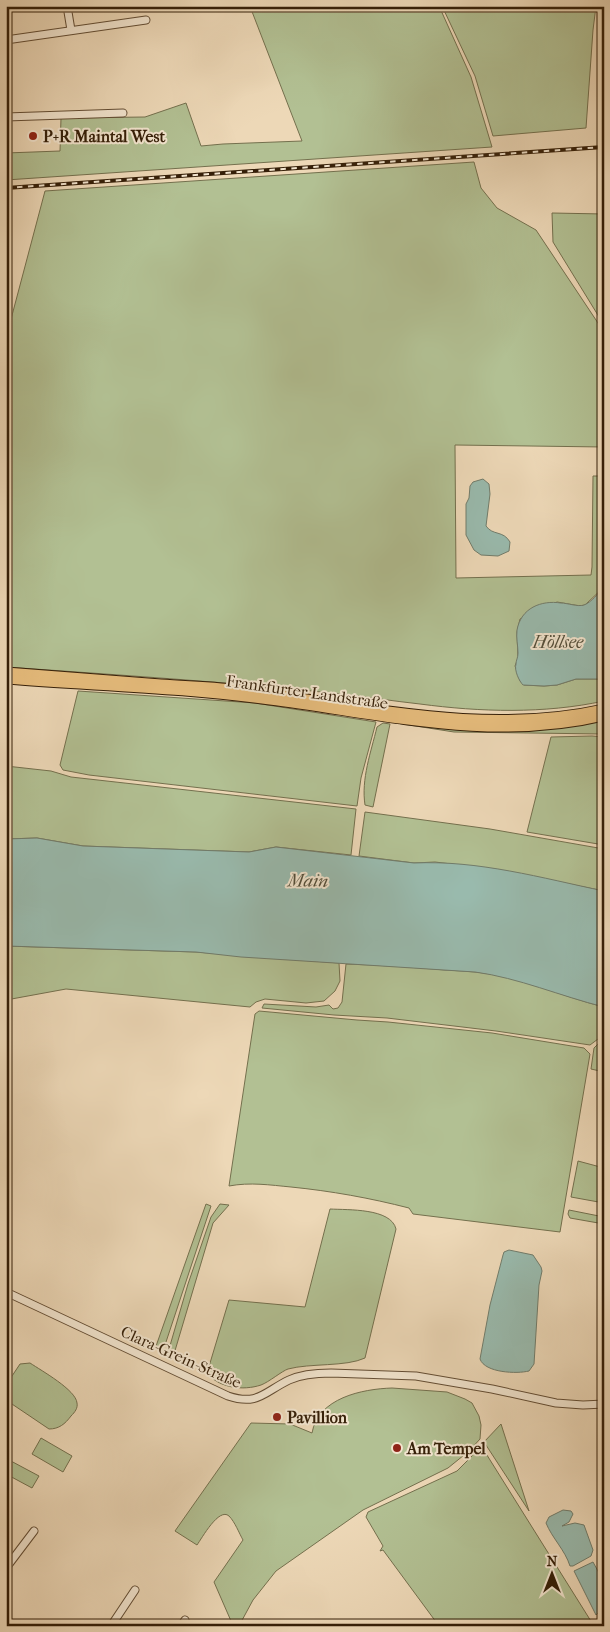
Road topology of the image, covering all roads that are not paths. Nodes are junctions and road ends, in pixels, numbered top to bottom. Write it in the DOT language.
graph roads {
  1 [pos="67,6"];
  2 [pos="146,20"];
  3 [pos="72,30"];
  4 [pos="6,40"];
  5 [pos="123,113"];
  6 [pos="6,117"];
  7 [pos="6,672"];
  8 [pos="6,680"];
  9 [pos="604,709"];
  10 [pos="604,716"];
  11 [pos="6,1292"];
  12 [pos="604,1404"];
  13 [pos="34,1530"];
  14 [pos="6,1568"];
  15 [pos="135,1590"];
  16 [pos="112,1626"];
  1 -- 3 [label="street"];
  2 -- 3 [label="street"];
  3 -- 4 [label="street"];
  5 -- 6 [label="street"];
  7 -- 9 [label="main road, Frankfurter Landstraße"];
  8 -- 10 [label="main road, Frankfurter Landstraße"];
  11 -- 12 [label="street, Clara-Grein-Straße"];
  13 -- 14 [label="street"];
  15 -- 16 [label="street"];
}
